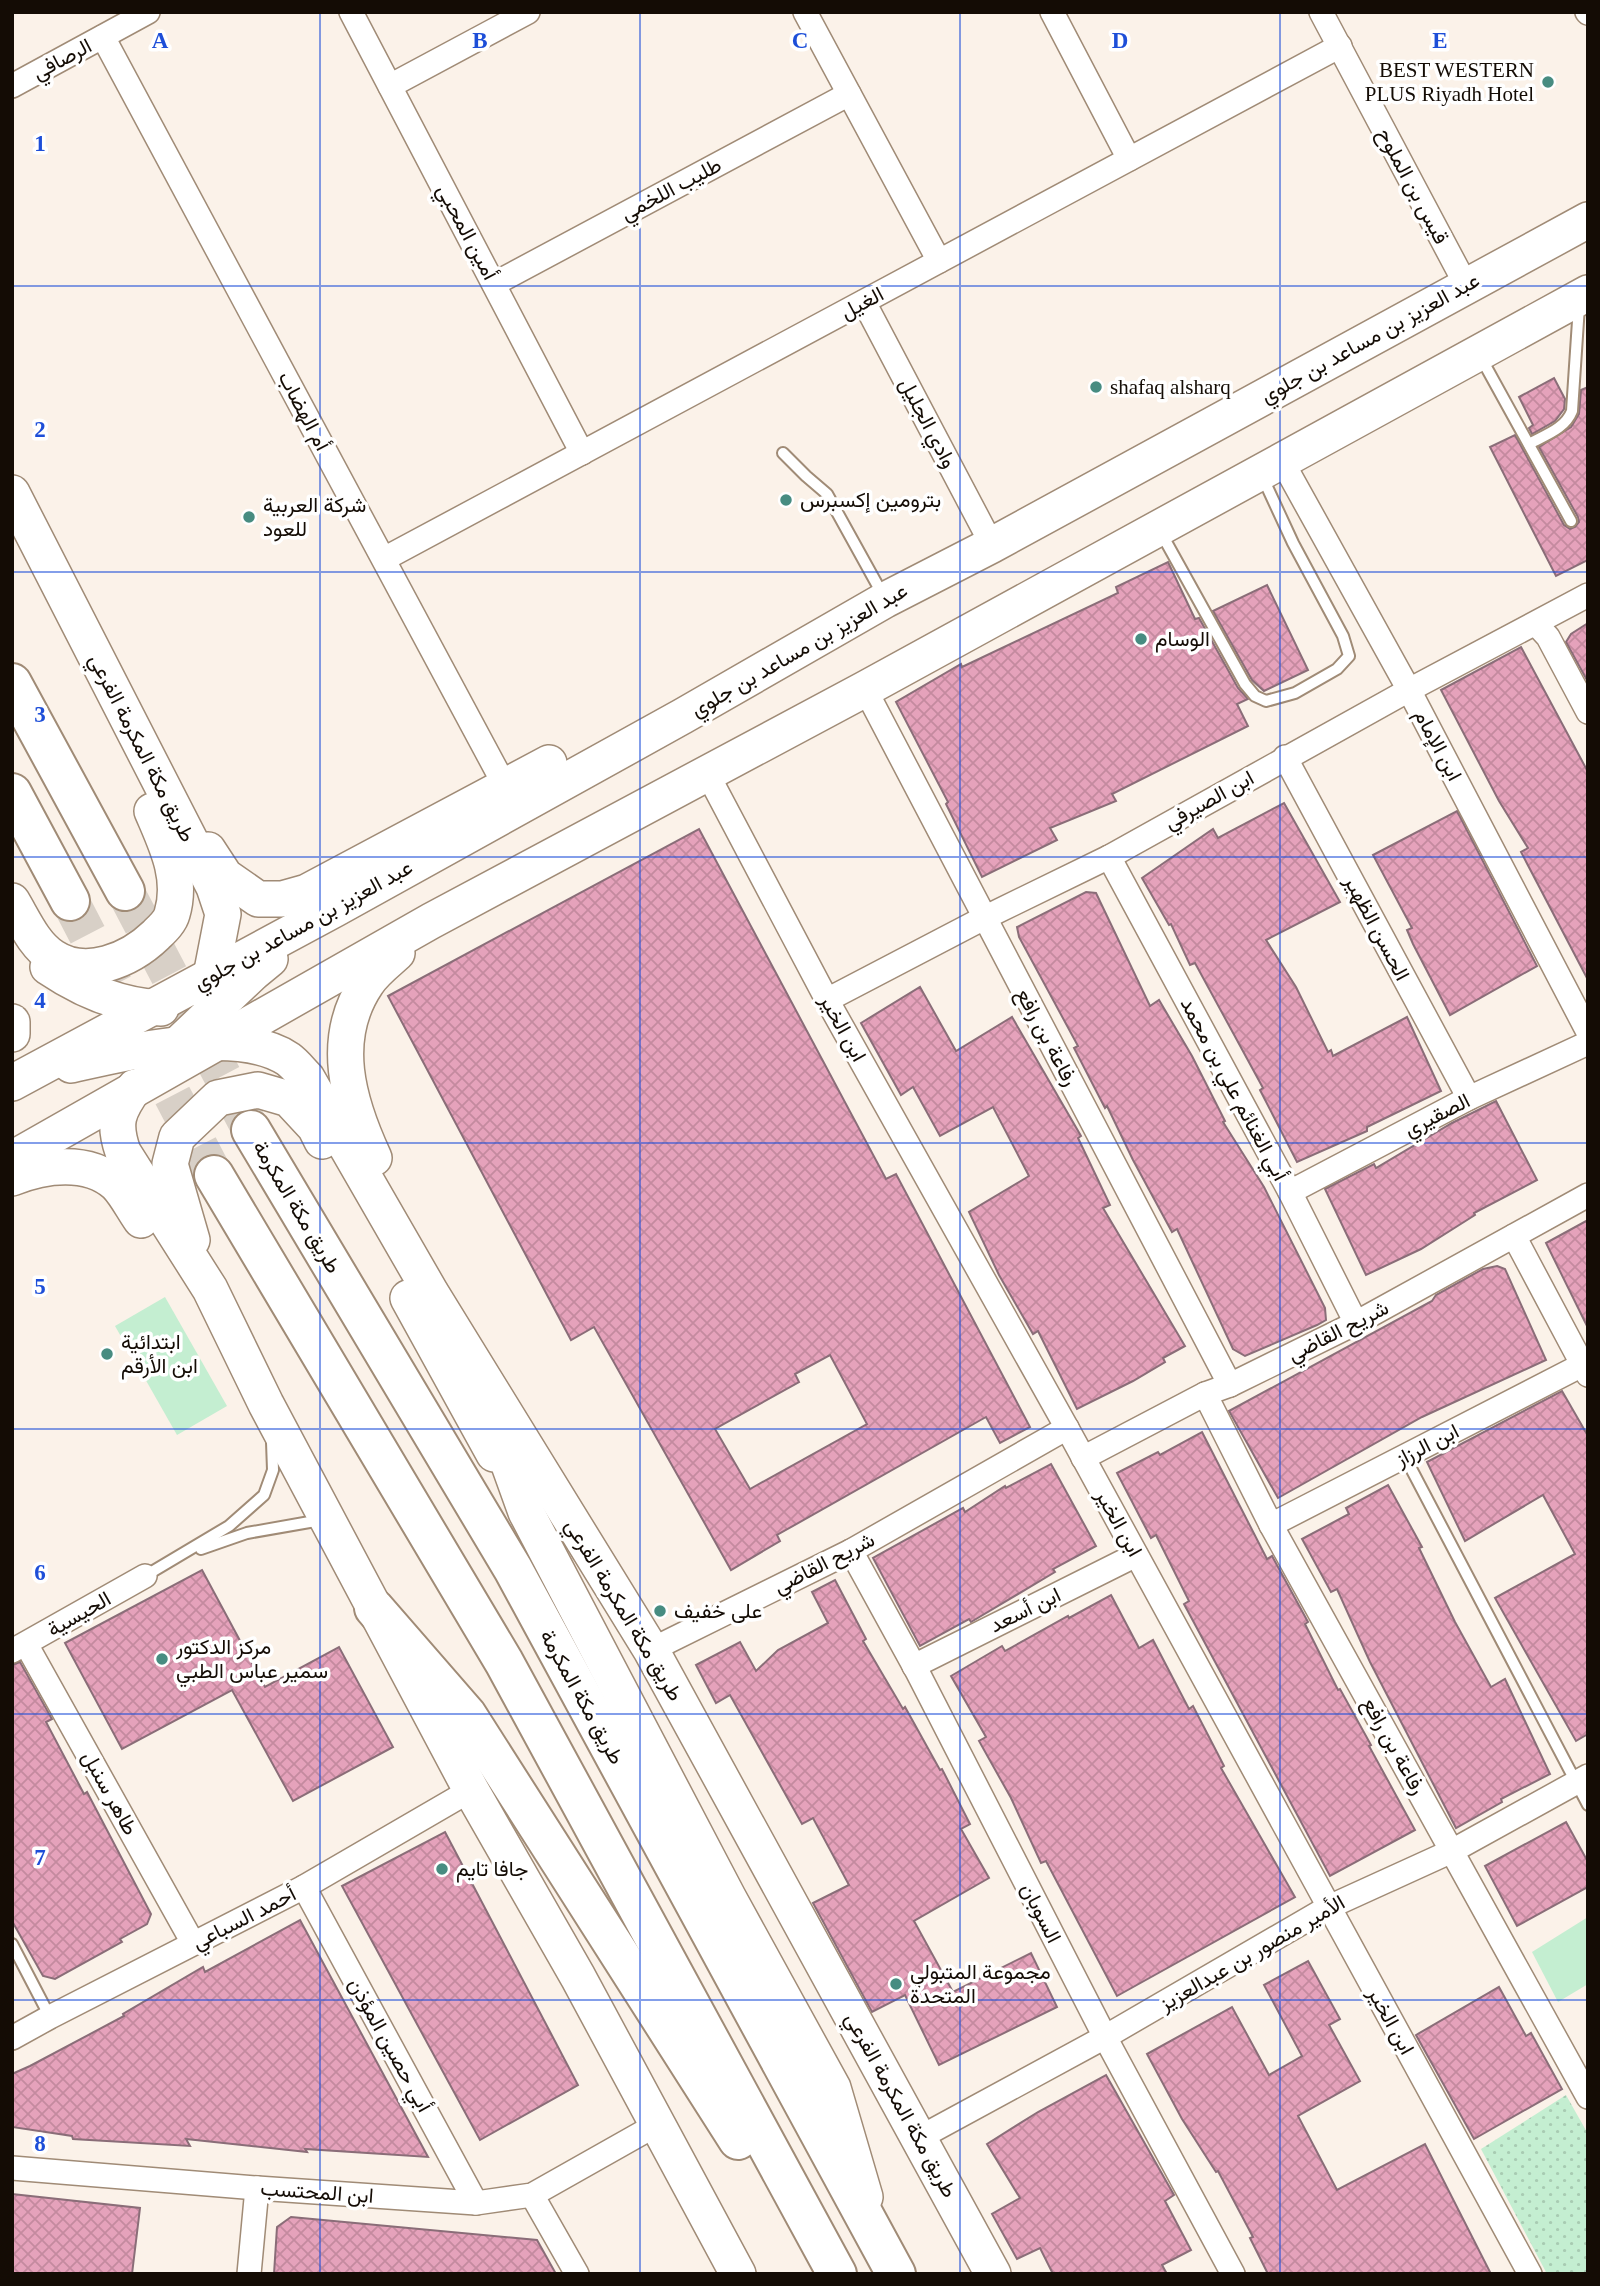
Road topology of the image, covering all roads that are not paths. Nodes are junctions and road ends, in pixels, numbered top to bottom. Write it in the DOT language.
graph roads {
  1 [pos="148,12"];
  2 [pos="351,12"];
  3 [pos="528,12"];
  4 [pos="805,12"];
  5 [pos="1052,12"];
  6 [pos="1321,12"];
  7 [pos="103,37"];
  8 [pos="1340,46"];
  9 [pos="12,86"];
  10 [pos="390,86"];
  11 [pos="849,94"];
  12 [pos="1129,159"];
  13 [pos="1588,220"];
  14 [pos="939,261"];
  15 [pos="494,284"];
  16 [pos="1466,285"];
  17 [pos="1584,296"];
  18 [pos="864,302"];
  19 [pos="1479,353"];
  20 [pos="1529,444"];
  21 [pos="582,453"];
  22 [pos="783,453"];
  23 [pos="1272,467"];
  24 [pos="12,494"];
  25 [pos="1571,521"];
  26 [pos="1158,529"];
  27 [pos="992,545"];
  28 [pos="384,559"];
  29 [pos="1588,595"];
  30 [pos="885,600"];
  31 [pos="1536,624"];
  32 [pos="90,647"];
  33 [pos="12,683"];
  34 [pos="865,689"];
  35 [pos="1409,690"];
  36 [pos="1588,712"];
  37 [pos="683,716"];
  38 [pos="1285,757"];
  39 [pos="708,773"];
  40 [pos="505,786"];
  41 [pos="12,793"];
  42 [pos="1109,857"];
  43 [pos="125,891"];
  44 [pos="12,901"];
  45 [pos="70,901"];
  46 [pos="984,918"];
  47 [pos="431,921"];
  48 [pos="12,934"];
  49 [pos="827,1000"];
  50 [pos="152,1008"];
  51 [pos="208,1009"];
  52 [pos="12,1022"];
  53 [pos="1588,1032"];
  54 [pos="12,1034"];
  55 [pos="1588,1043"];
  56 [pos="162,1047"];
  57 [pos="21,1079"];
  58 [pos="133,1090"];
  59 [pos="1469,1098"];
  60 [pos="251,1130"];
  61 [pos="12,1139"];
  62 [pos="12,1158"];
  63 [pos="214,1175"];
  64 [pos="12,1178"];
  65 [pos="1290,1192"];
  66 [pos="1588,1195"];
  67 [pos="1514,1236"];
  68 [pos="210,1289"];
  69 [pos="431,1293"];
  70 [pos="1356,1323"];
  71 [pos="470,1355"];
  72 [pos="1585,1370"];
  73 [pos="1230,1385"];
  74 [pos="1205,1394"];
  75 [pos="266,1404"];
  76 [pos="1067,1428"];
  77 [pos="1405,1457"];
  78 [pos="1083,1458"];
  79 [pos="526,1512"];
  80 [pos="327,1519"];
  81 [pos="1271,1525"];
  82 [pos="851,1551"];
  83 [pos="1136,1555"];
  84 [pos="145,1576"];
  85 [pos="374,1608"];
  86 [pos="19,1647"];
  87 [pos="652,1650"];
  88 [pos="914,1665"];
  89 [pos="1582,1779"];
  90 [pos="471,1790"];
  91 [pos="1588,1805"];
  92 [pos="1452,1851"];
  93 [pos="304,1887"];
  94 [pos="1329,1907"];
  95 [pos="193,1943"];
  96 [pos="12,1944"];
  97 [pos="50,2017"];
  98 [pos="1105,2037"];
  99 [pos="12,2038"];
  100 [pos="1588,2096"];
  101 [pos="656,2125"];
  102 [pos="919,2138"];
  103 [pos="12,2168"];
  104 [pos="257,2189"];
  105 [pos="533,2195"];
  106 [pos="476,2203"];
  107 [pos="876,2237"];
  108 [pos="248,2274"];
  109 [pos="576,2274"];
  110 [pos="738,2274"];
  111 [pos="828,2274"];
  112 [pos="837,2274"];
  113 [pos="896,2274"];
  114 [pos="993,2274"];
  115 [pos="1233,2274"];
  116 [pos="1530,2274"];
  1 -- 7 [label="street, الرصافي"];
  2 -- 10 [label="street, أمين المحبي"];
  3 -- 10 [label="street"];
  4 -- 11 [label="street"];
  5 -- 12 [label="street"];
  6 -- 8 [label="street, قيس بن الملوح"];
  7 -- 9 [label="street, الرصافي"];
  7 -- 28 [label="street, أم الهضاب"];
  8 -- 12 [label="street, الغيل"];
  8 -- 16 [label="street, قيس بن الملوح"];
  10 -- 15 [label="street, أمين المحبي"];
  11 -- 14 [label="street"];
  11 -- 15 [label="street, طليب اللخمي"];
  12 -- 14 [label="street, الغيل"];
  13 -- 16 [label="main road, عبد العزيز بن مساعد بن جلوي"];
  14 -- 18 [label="street, الغيل"];
  15 -- 21 [label="street, أمين المحبي"];
  16 -- 27 [label="main road, عبد العزيز بن مساعد بن جلوي"];
  17 -- 19 [label="main road"];
  17 -- 20 [label="lane"];
  18 -- 21 [label="street, الغيل"];
  18 -- 27 [label="street, وادي الجليل"];
  19 -- 20 [label="lane"];
  19 -- 23 [label="main road"];
  20 -- 25 [label="lane"];
  21 -- 28 [label="street, الغيل"];
  22 -- 30 [label="lane"];
  23 -- 26 [label="main road"];
  23 -- 26 [label="lane"];
  23 -- 35 [label="street, ابن الإمام"];
  24 -- 32 [label="main road, طريق مكة المكرمة الفرعي"];
  26 -- 34 [label="main road"];
  27 -- 30 [label="main road, عبد العزيز بن مساعد بن جلوي"];
  28 -- 40 [label="street, أم الهضاب"];
  29 -- 31 [label="street, ابن الصيرفي"];
  30 -- 37 [label="main road, عبد العزيز بن مساعد بن جلوي"];
  31 -- 35 [label="street, ابن الصيرفي"];
  31 -- 36 [label="street"];
  32 -- 40 [label="main road"];
  32 -- 44 [label="main road"];
  32 -- 51 [label="main road, طريق مكة المكرمة الفرعي"];
  33 -- 43 [label="highway"];
  34 -- 39 [label="main road"];
  34 -- 46 [label="street, رفاعة بن رافع"];
  35 -- 38 [label="street, ابن الصيرفي"];
  35 -- 53 [label="street, ابن الإمام"];
  37 -- 40 [label="main road"];
  37 -- 51 [label="main road, عبد العزيز بن مساعد بن جلوي"];
  38 -- 42 [label="street, ابن الصيرفي"];
  38 -- 59 [label="street, الحسن الظهير"];
  39 -- 47 [label="main road"];
  39 -- 49 [label="street, ابن الخير"];
  41 -- 45 [label="highway"];
  42 -- 46 [label="street, ابن الصيرفي"];
  42 -- 65 [label="street, أبي الغنائم علي بن محمد"];
  46 -- 49 [label="street, ابن الصيرفي"];
  46 -- 73 [label="street, رفاعة بن رافع"];
  47 -- 51 [label="main road"];
  47 -- 69 [label="main road"];
  48 -- 50 [label="main road"];
  49 -- 76 [label="street, ابن الخير"];
  50 -- 51 [label="main road, عبد العزيز بن مساعد بن جلوي"];
  50 -- 57 [label="main road, عبد العزيز بن مساعد بن جلوي"];
  51 -- 56 [label="main road"];
  51 -- 58 [label="main road"];
  51 -- 69 [label="main road, طريق مكة المكرمة الفرعي"];
  52 -- 54 [label="main road"];
  55 -- 59 [label="street, الصقيري"];
  56 -- 57 [label="main road"];
  56 -- 58 [label="main road"];
  56 -- 61 [label="main road"];
  58 -- 62 [label="main road"];
  58 -- 68 [label="main road"];
  59 -- 65 [label="street, الصقيري"];
  60 -- 107 [label="highway, طريق مكة المكرمة"];
  63 -- 112 [label="highway"];
  64 -- 68 [label="main road"];
  65 -- 70 [label="street, أبي الغنائم علي بن محمد"];
  66 -- 67 [label="street, شريح القاضي"];
  67 -- 70 [label="street, شريح القاضي"];
  67 -- 72 [label="street"];
  68 -- 75 [label="main road"];
  68 -- 79 [label="main road"];
  69 -- 71 [label="main road, طريق مكة المكرمة الفرعي"];
  70 -- 73 [label="street, شريح القاضي"];
  71 -- 79 [label="main road"];
  71 -- 87 [label="main road, طريق مكة المكرمة الفرعي"];
  72 -- 77 [label="street, ابن الرزاز"];
  73 -- 74 [label="street, شريح القاضي"];
  74 -- 78 [label="street, شريح القاضي"];
  74 -- 81 [label="street, رفاعة بن رافع"];
  75 -- 80 [label="main road"];
  75 -- 84 [label="lane"];
  76 -- 78 [label="street, ابن الخير"];
  76 -- 82 [label="street, شريح القاضي"];
  77 -- 81 [label="street, ابن الرزاز"];
  77 -- 89 [label="lane"];
  78 -- 83 [label="street, ابن الخير"];
  79 -- 107 [label="main road"];
  80 -- 84 [label="lane"];
  80 -- 85 [label="main road"];
  81 -- 92 [label="street, رفاعة بن رافع"];
  82 -- 87 [label="street, شريح القاضي"];
  82 -- 88 [label="street, السوبان"];
  83 -- 88 [label="street, ابن أسعد"];
  83 -- 94 [label="street, ابن الخير"];
  84 -- 86 [label="street, الحيسية"];
  85 -- 90 [label="main road"];
  85 -- 111 [label="highway"];
  86 -- 95 [label="street, طاهر سنبل"];
  87 -- 102 [label="main road, طريق مكة المكرمة الفرعي"];
  88 -- 98 [label="street, السوبان"];
  89 -- 91 [label="lane"];
  89 -- 92 [label="street, الأمير منصور بن عبدالعزيز"];
  90 -- 93 [label="street, أحمد السباعي"];
  90 -- 101 [label="main road"];
  92 -- 94 [label="street, الأمير منصور بن عبدالعزيز"];
  92 -- 100 [label="street, رفاعة بن رافع"];
  93 -- 95 [label="street, أحمد السباعي"];
  93 -- 106 [label="street, أبي حصين المؤذن"];
  94 -- 98 [label="street, الأمير منصور بن عبدالعزيز"];
  94 -- 116 [label="street, ابن الخير"];
  95 -- 97 [label="street, أحمد السباعي"];
  96 -- 97 [label="lane"];
  97 -- 99 [label="street, أحمد السباعي"];
  98 -- 102 [label="street, الأمير منصور بن عبدالعزيز"];
  98 -- 115 [label="street, السوبان"];
  101 -- 105 [label="street, ابن المحتسب"];
  101 -- 110 [label="main road"];
  102 -- 114 [label="main road, طريق مكة المكرمة الفرعي"];
  103 -- 104 [label="street, ابن المحتسب"];
  104 -- 106 [label="street, ابن المحتسب"];
  104 -- 108 [label="street"];
  105 -- 106 [label="street, ابن المحتسب"];
  105 -- 109 [label="street"];
  107 -- 113 [label="highway, طريق مكة المكرمة"];
}
